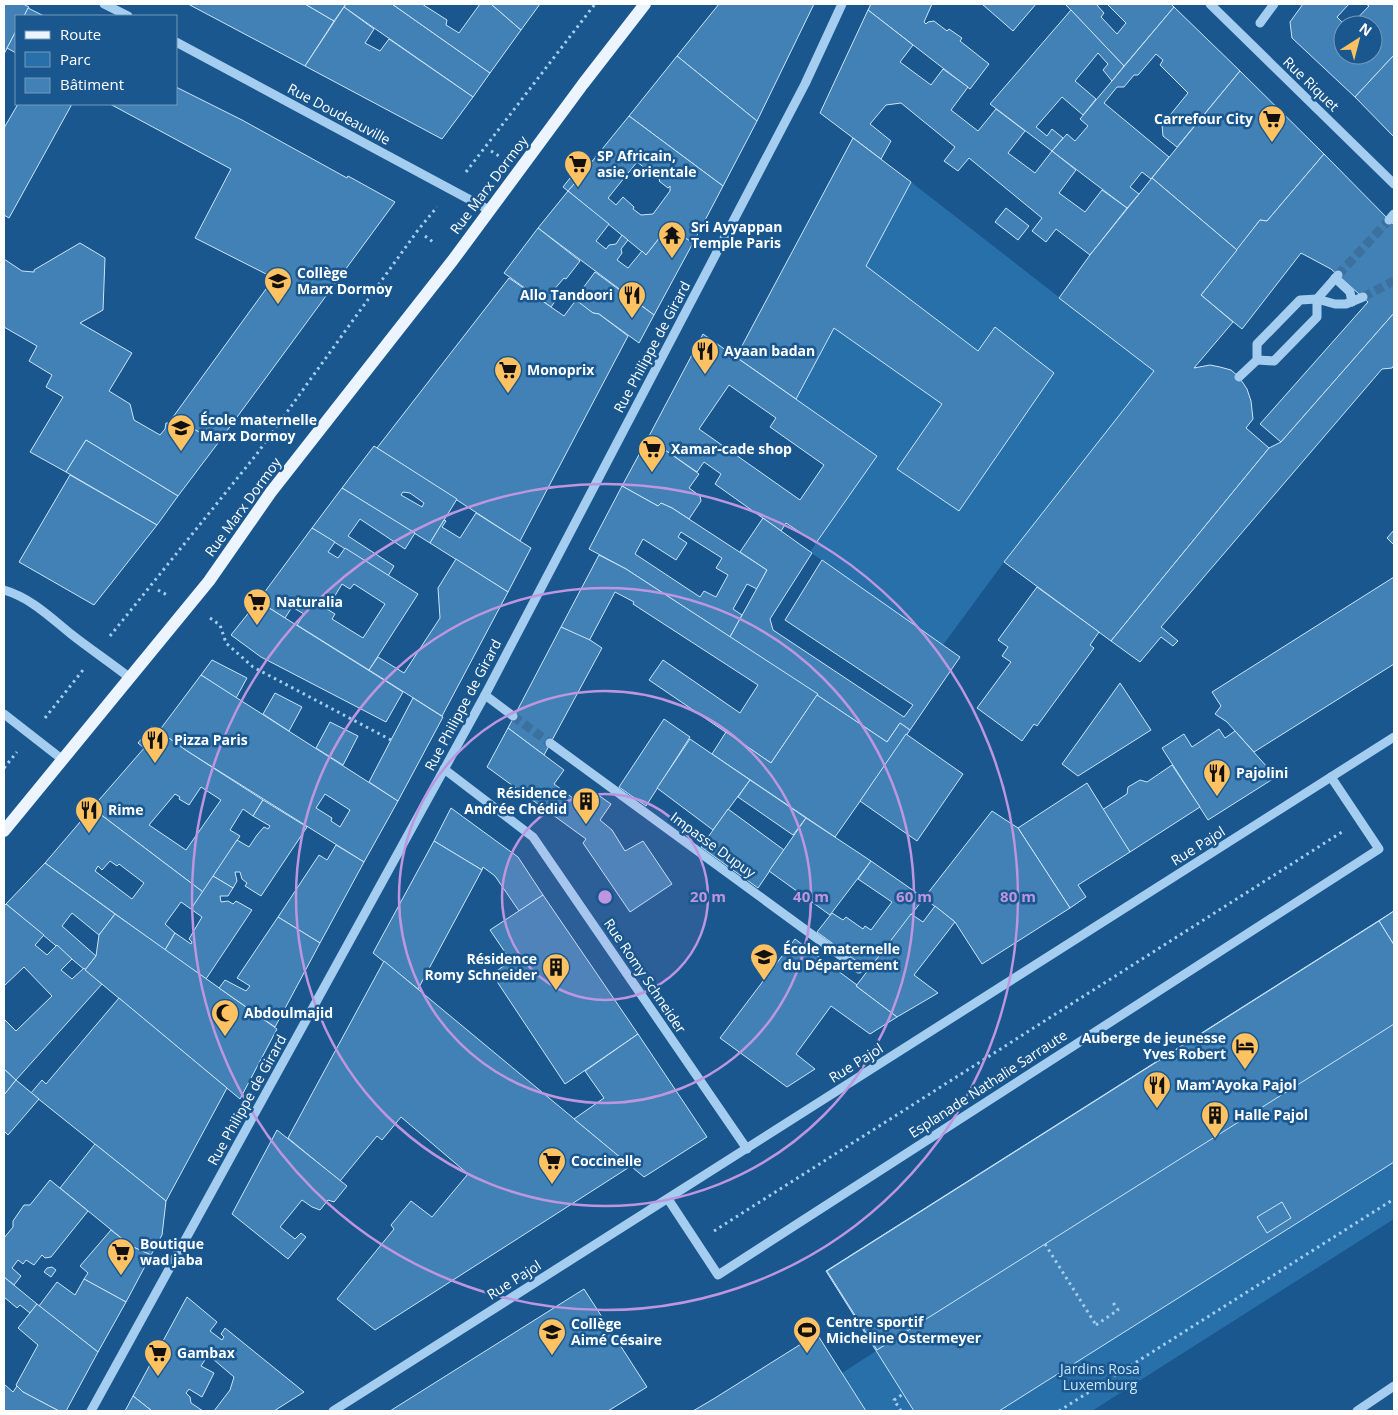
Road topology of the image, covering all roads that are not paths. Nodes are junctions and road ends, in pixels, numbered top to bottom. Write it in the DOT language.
graph roads {
  1 [pos="104,4"];
  2 [pos="645,4"];
  3 [pos="842,4"];
  4 [pos="1210,4"];
  5 [pos="1274,4"];
  6 [pos="126,15"];
  7 [pos="1260,23"];
  8 [pos="178,43"];
  9 [pos="1394,184"];
  10 [pos="489,210"];
  11 [pos="1363,297"];
  12 [pos="1317,299"];
  13 [pos="1352,302"];
  14 [pos="1257,360"];
  15 [pos="1239,377"];
  16 [pos="4,590"];
  17 [pos="130,678"];
  18 [pos="485,695"];
  19 [pos="4,714"];
  20 [pos="513,716"];
  21 [pos="1394,737"];
  22 [pos="550,743"];
  23 [pos="63,760"];
  24 [pos="444,769"];
  25 [pos="1331,777"];
  26 [pos="4,831"];
  27 [pos="859,969"];
  28 [pos="747,1149"];
  29 [pos="668,1199"];
  30 [pos="1394,1386"];
  31 [pos="91,1411"];
  32 [pos="333,1411"];
  33 [pos="1357,1411"];
  1 -- 6 [label="street"];
  2 -- 10 [label="main road, Rue Marx Dormoy"];
  3 -- 18 [label="street, Rue Philippe de Girard"];
  4 -- 9 [label="street, Rue Riquet"];
  5 -- 7 [label="street"];
  8 -- 10 [label="street, Rue Doudeauville"];
  10 -- 17 [label="main road, Rue Marx Dormoy"];
  11 -- 13 [label="street"];
  12 -- 13 [label="street"];
  12 -- 13 [label="street"];
  12 -- 14 [label="street"];
  12 -- 14 [label="street"];
  14 -- 15 [label="street"];
  16 -- 17 [label="street"];
  17 -- 23 [label="main road, Rue Marx Dormoy"];
  18 -- 20 [label="street"];
  18 -- 24 [label="street, Rue Philippe de Girard"];
  19 -- 23 [label="street"];
  21 -- 25 [label="street, Rue Pajol"];
  22 -- 27 [label="street, Impasse Dupuy"];
  23 -- 26 [label="main road, Rue Marx Dormoy"];
  24 -- 28 [label="street, Rue Romy Schneider"];
  24 -- 31 [label="street, Rue Philippe de Girard"];
  25 -- 28 [label="street, Rue Pajol"];
  25 -- 29 [label="street, Esplanade Nathalie Sarraute"];
  28 -- 29 [label="street, Rue Pajol"];
  29 -- 32 [label="street, Rue Pajol"];
  30 -- 33 [label="street"];
}
